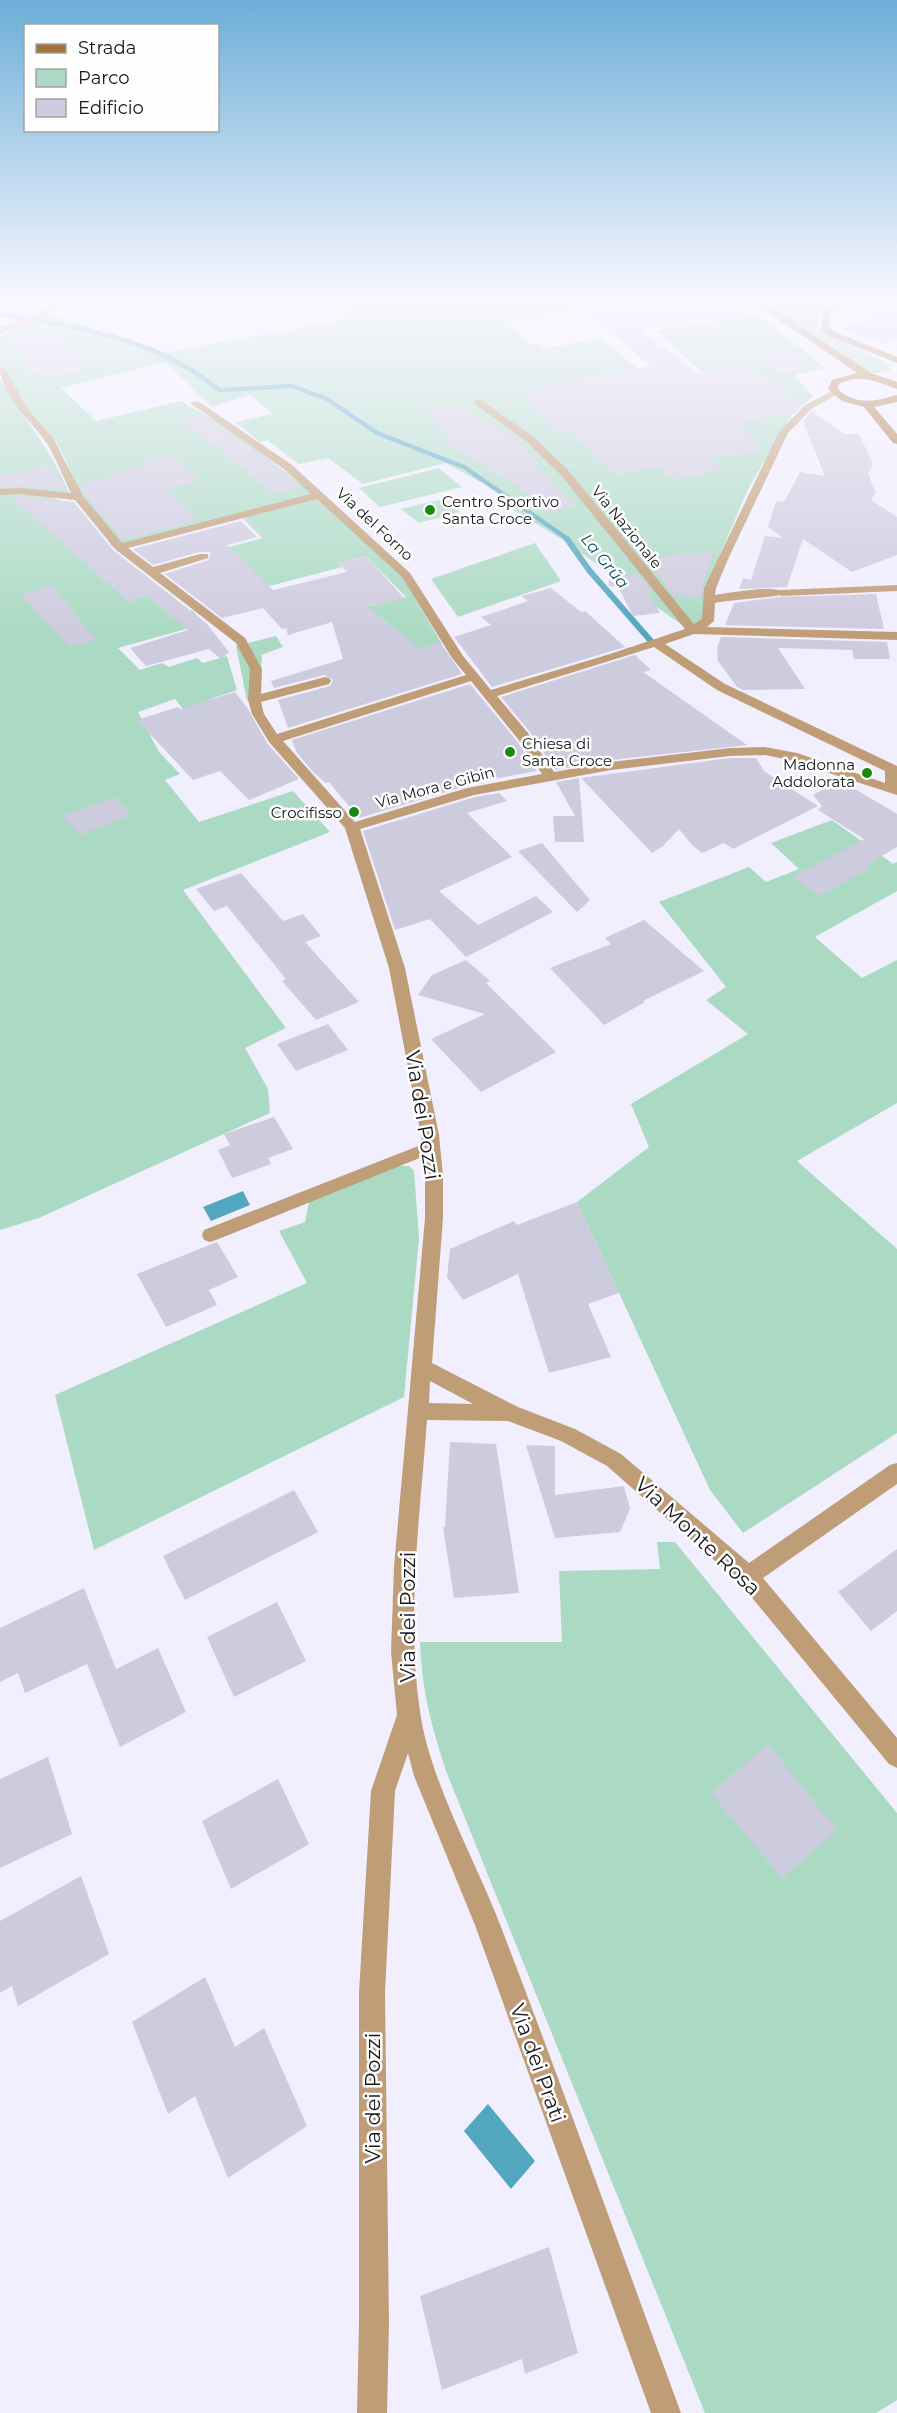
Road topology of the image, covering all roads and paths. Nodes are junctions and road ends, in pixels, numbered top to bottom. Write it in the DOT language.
graph roads {
  1 [pos="25,412"];
  2 [pos="208,412"];
  3 [pos="491,412"];
  4 [pos="804,412"];
  5 [pos="873,412"];
  6 [pos="891,412"];
  7 [pos="897,440"];
  8 [pos="0,492"];
  9 [pos="320,495"];
  10 [pos="78,497"];
  11 [pos="119,547"];
  12 [pos="204,556"];
  13 [pos="150,572"];
  14 [pos="897,588"];
  15 [pos="781,593"];
  16 [pos="710,600"];
  17 [pos="693,630"];
  18 [pos="897,636"];
  19 [pos="656,643"];
  20 [pos="472,677"];
  21 [pos="325,681"];
  22 [pos="487,695"];
  23 [pos="254,700"];
  24 [pos="274,739"];
  25 [pos="897,757"];
  26 [pos="880,763"];
  27 [pos="550,777"];
  28 [pos="895,790"];
  29 [pos="352,827"];
  30 [pos="431,1147"];
  31 [pos="210,1234"];
  32 [pos="421,1367"];
  33 [pos="418,1411"];
  34 [pos="511,1413"];
  35 [pos="897,1472"];
  36 [pos="748,1576"];
  37 [pos="409,1715"];
  38 [pos="897,1756"];
  39 [pos="372,2413"];
  40 [pos="666,2413"];
  1 -- 10 [label="street"];
  2 -- 9 [label="street, Via del Forno"];
  3 -- 17 [label="street, Via Nazionale"];
  4 -- 16 [label="street"];
  5 -- 7 [label="main road"];
  6 -- 7 [label="main road"];
  8 -- 10 [label="street"];
  9 -- 11 [label="street"];
  9 -- 20 [label="street, Via del Forno"];
  10 -- 11 [label="street"];
  11 -- 13 [label="street"];
  12 -- 13 [label="street"];
  13 -- 23 [label="street"];
  14 -- 15 [label="lane"];
  15 -- 16 [label="street"];
  16 -- 17 [label="street"];
  17 -- 18 [label="street"];
  17 -- 19 [label="street"];
  19 -- 22 [label="street"];
  19 -- 26 [label="street"];
  20 -- 22 [label="street, Via del Forno"];
  20 -- 24 [label="street"];
  21 -- 23 [label="street"];
  22 -- 27 [label="street, Via del Forno"];
  23 -- 24 [label="street"];
  24 -- 29 [label="street"];
  25 -- 26 [label="street"];
  26 -- 28 [label="street"];
  27 -- 28 [label="street, Via Mora e Gibin"];
  27 -- 29 [label="street, Via Mora e Gibin"];
  29 -- 30 [label="street, Via dei Pozzi"];
  30 -- 31 [label="lane"];
  30 -- 32 [label="street, Via dei Pozzi"];
  32 -- 33 [label="street, Via dei Pozzi"];
  32 -- 34 [label="street, Via Monte Rosa"];
  33 -- 34 [label="street, Via Monte Rosa"];
  33 -- 37 [label="street, Via dei Pozzi"];
  34 -- 36 [label="street, Via Monte Rosa"];
  35 -- 36 [label="street"];
  36 -- 38 [label="street, Via Monte Rosa"];
  37 -- 39 [label="street, Via dei Pozzi"];
  37 -- 40 [label="street, Via dei Prati"];
}
